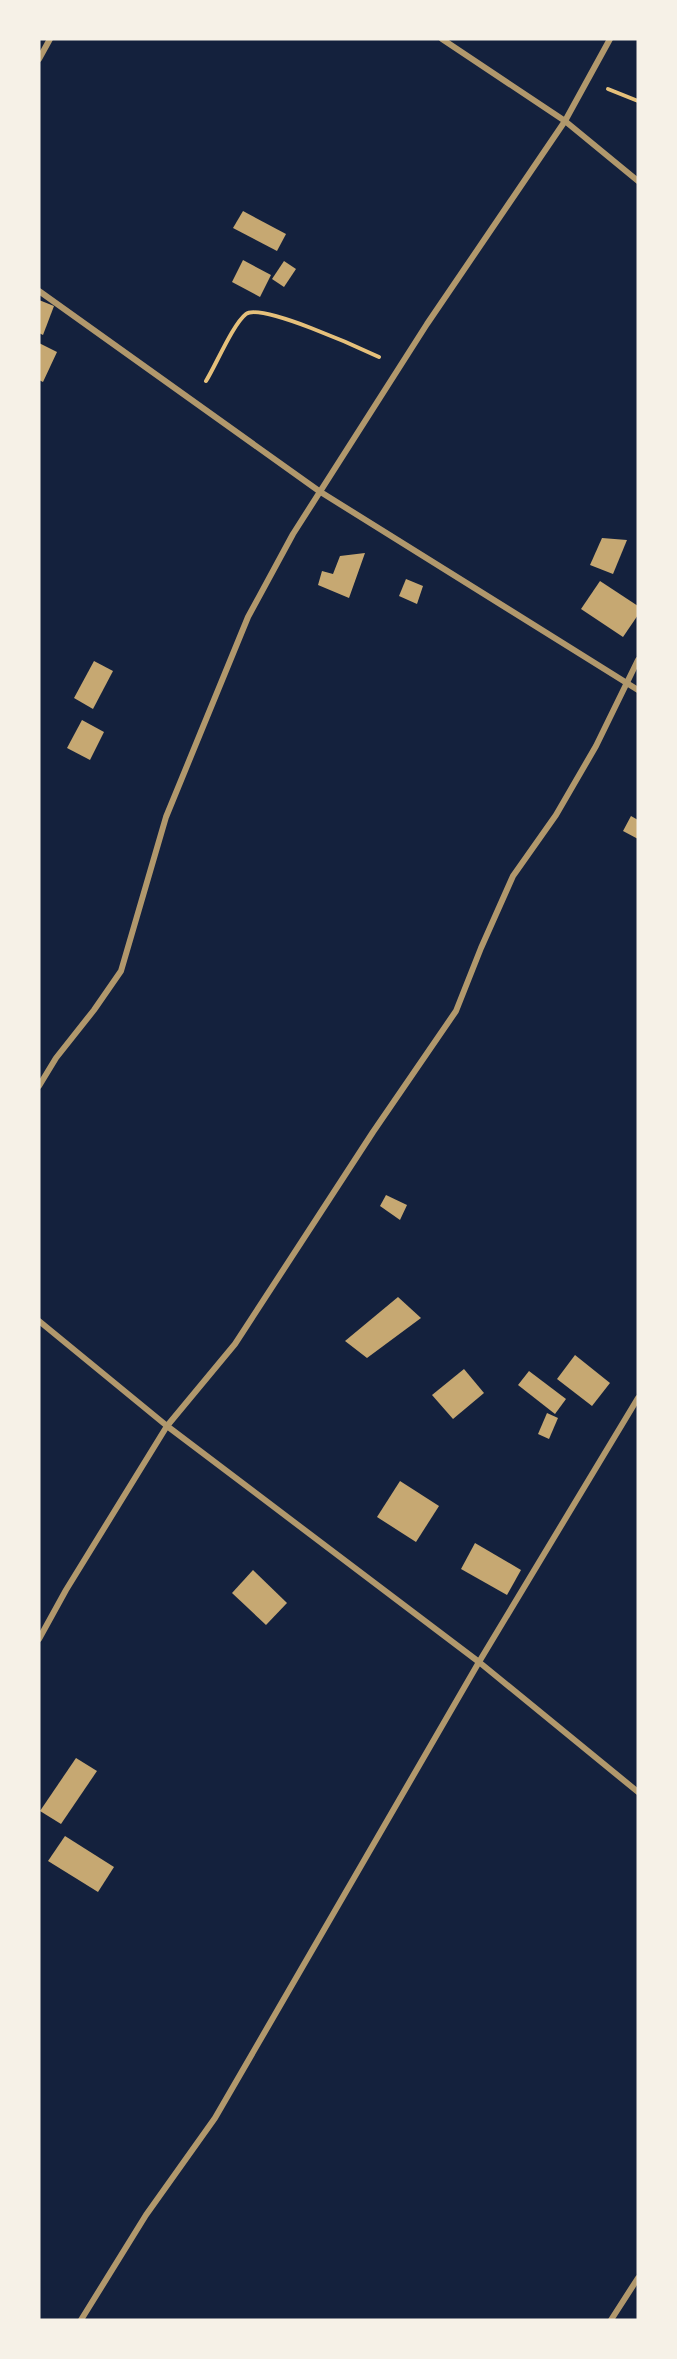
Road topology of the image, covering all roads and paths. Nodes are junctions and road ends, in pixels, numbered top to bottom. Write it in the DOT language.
graph roads {
  1 [pos="50,39"];
  2 [pos="442,39"];
  3 [pos="610,39"];
  4 [pos="39,59"];
  5 [pos="587,80"];
  6 [pos="638,101"];
  7 [pos="565,121"];
  8 [pos="638,181"];
  9 [pos="39,291"];
  10 [pos="400,367"];
  11 [pos="194,402"];
  12 [pos="319,491"];
  13 [pos="638,660"];
  14 [pos="626,681"];
  15 [pos="638,690"];
  16 [pos="39,1086"];
  17 [pos="39,1321"];
  18 [pos="638,1398"];
  19 [pos="167,1426"];
  20 [pos="39,1639"];
  21 [pos="479,1662"];
  22 [pos="638,1792"];
  23 [pos="638,2278"];
  24 [pos="81,2320"];
  25 [pos="612,2320"];
  1 -- 4 [label="street"];
  2 -- 7 [label="street"];
  3 -- 5 [label="street"];
  5 -- 6 [label="path"];
  5 -- 7 [label="street"];
  7 -- 8 [label="street"];
  7 -- 10 [label="street"];
  9 -- 11 [label="street"];
  10 -- 11 [label="path"];
  10 -- 12 [label="street"];
  11 -- 12 [label="street"];
  12 -- 14 [label="street"];
  12 -- 16 [label="street"];
  13 -- 14 [label="street"];
  14 -- 15 [label="street"];
  14 -- 19 [label="street"];
  17 -- 19 [label="street"];
  18 -- 21 [label="street"];
  19 -- 20 [label="street"];
  19 -- 21 [label="street"];
  21 -- 22 [label="street"];
  21 -- 24 [label="street"];
  23 -- 25 [label="street"];
}
